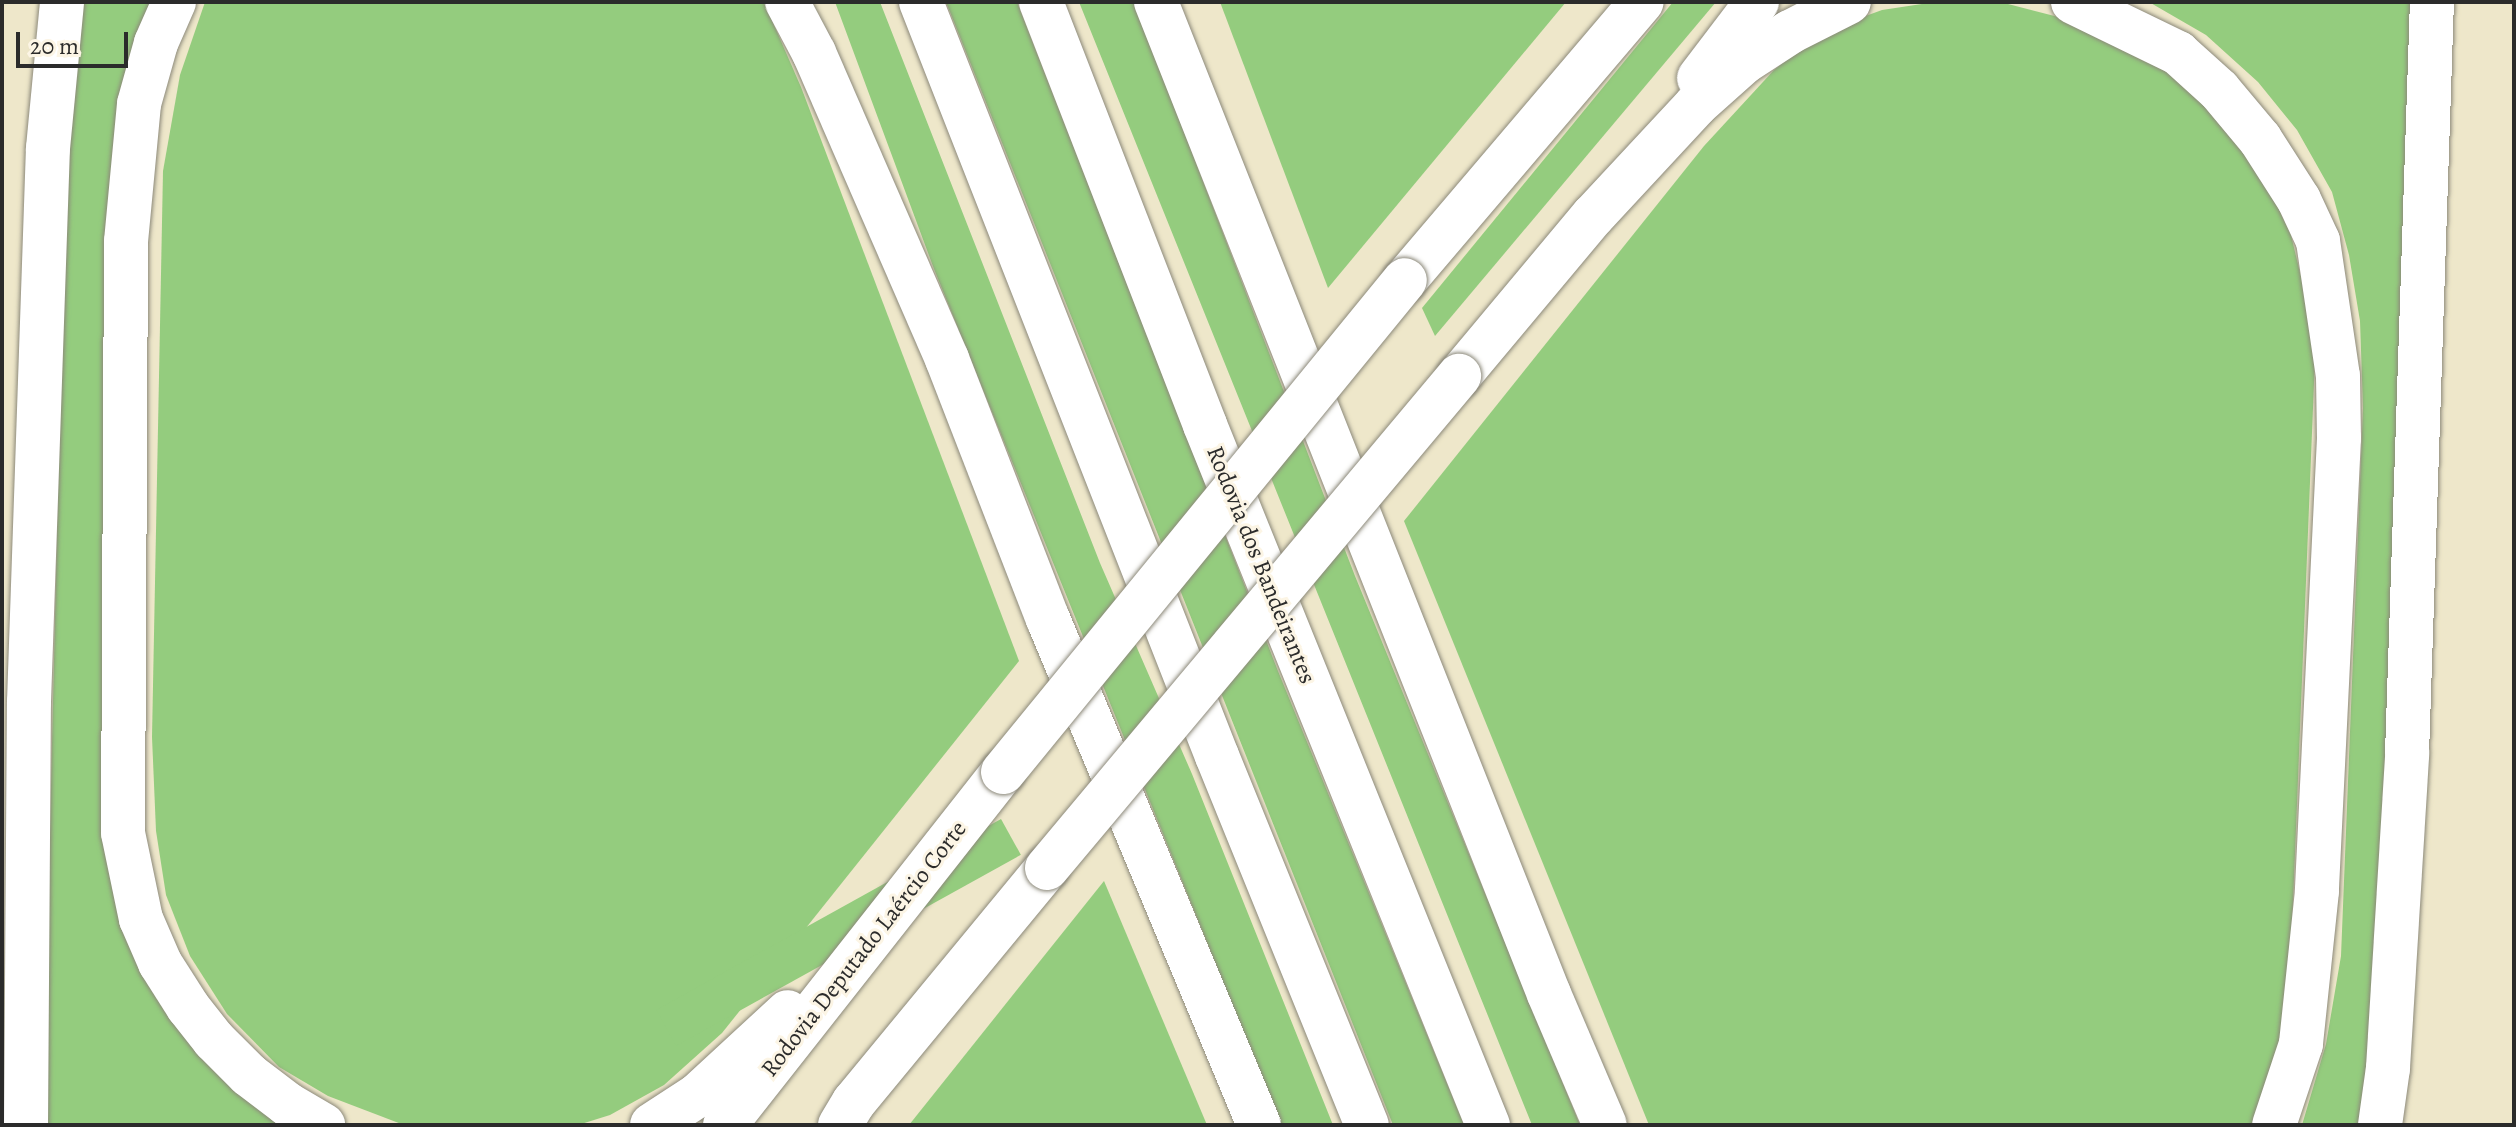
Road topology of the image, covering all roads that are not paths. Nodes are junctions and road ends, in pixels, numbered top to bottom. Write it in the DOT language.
graph roads {
  1 [pos="62,2"];
  2 [pos="174,2"];
  3 [pos="787,2"];
  4 [pos="822,2"];
  5 [pos="921,2"];
  6 [pos="1041,2"];
  7 [pos="1156,2"];
  8 [pos="1628,2"];
  9 [pos="1642,2"];
  10 [pos="1757,2"];
  11 [pos="1849,2"];
  12 [pos="2073,2"];
  13 [pos="2432,2"];
  14 [pos="1555,108"];
  15 [pos="1593,216"];
  16 [pos="947,359"];
  17 [pos="886,921"];
  18 [pos="1549,994"];
  19 [pos="843,1117"];
  20 [pos="26,1125"];
  21 [pos="323,1125"];
  22 [pos="652,1125"];
  23 [pos="725,1125"];
  24 [pos="1259,1125"];
  25 [pos="1367,1125"];
  26 [pos="1488,1125"];
  27 [pos="1605,1125"];
  28 [pos="1617,1125"];
  29 [pos="2274,1125"];
  30 [pos="2380,1125"];
  1 -- 20 [label="highway"];
  2 -- 21 [label="highway"];
  3 -- 16 [label="highway"];
  4 -- 16 [label="highway"];
  5 -- 25 [label="highway"];
  6 -- 26 [label="highway, Rodovia dos Bandeirantes"];
  7 -- 18 [label="highway"];
  8 -- 14 [label="highway"];
  9 -- 14 [label="highway"];
  10 -- 15 [label="highway"];
  11 -- 15 [label="highway"];
  12 -- 29 [label="highway"];
  13 -- 30 [label="highway"];
  14 -- 17 [label="highway, Rodovia Deputado Laércio Corte, bridge"];
  15 -- 19 [label="highway, bridge"];
  16 -- 24 [label="highway"];
  17 -- 22 [label="highway"];
  17 -- 23 [label="highway, Rodovia Deputado Laércio Corte"];
  18 -- 27 [label="highway"];
  18 -- 28 [label="highway"];
}
